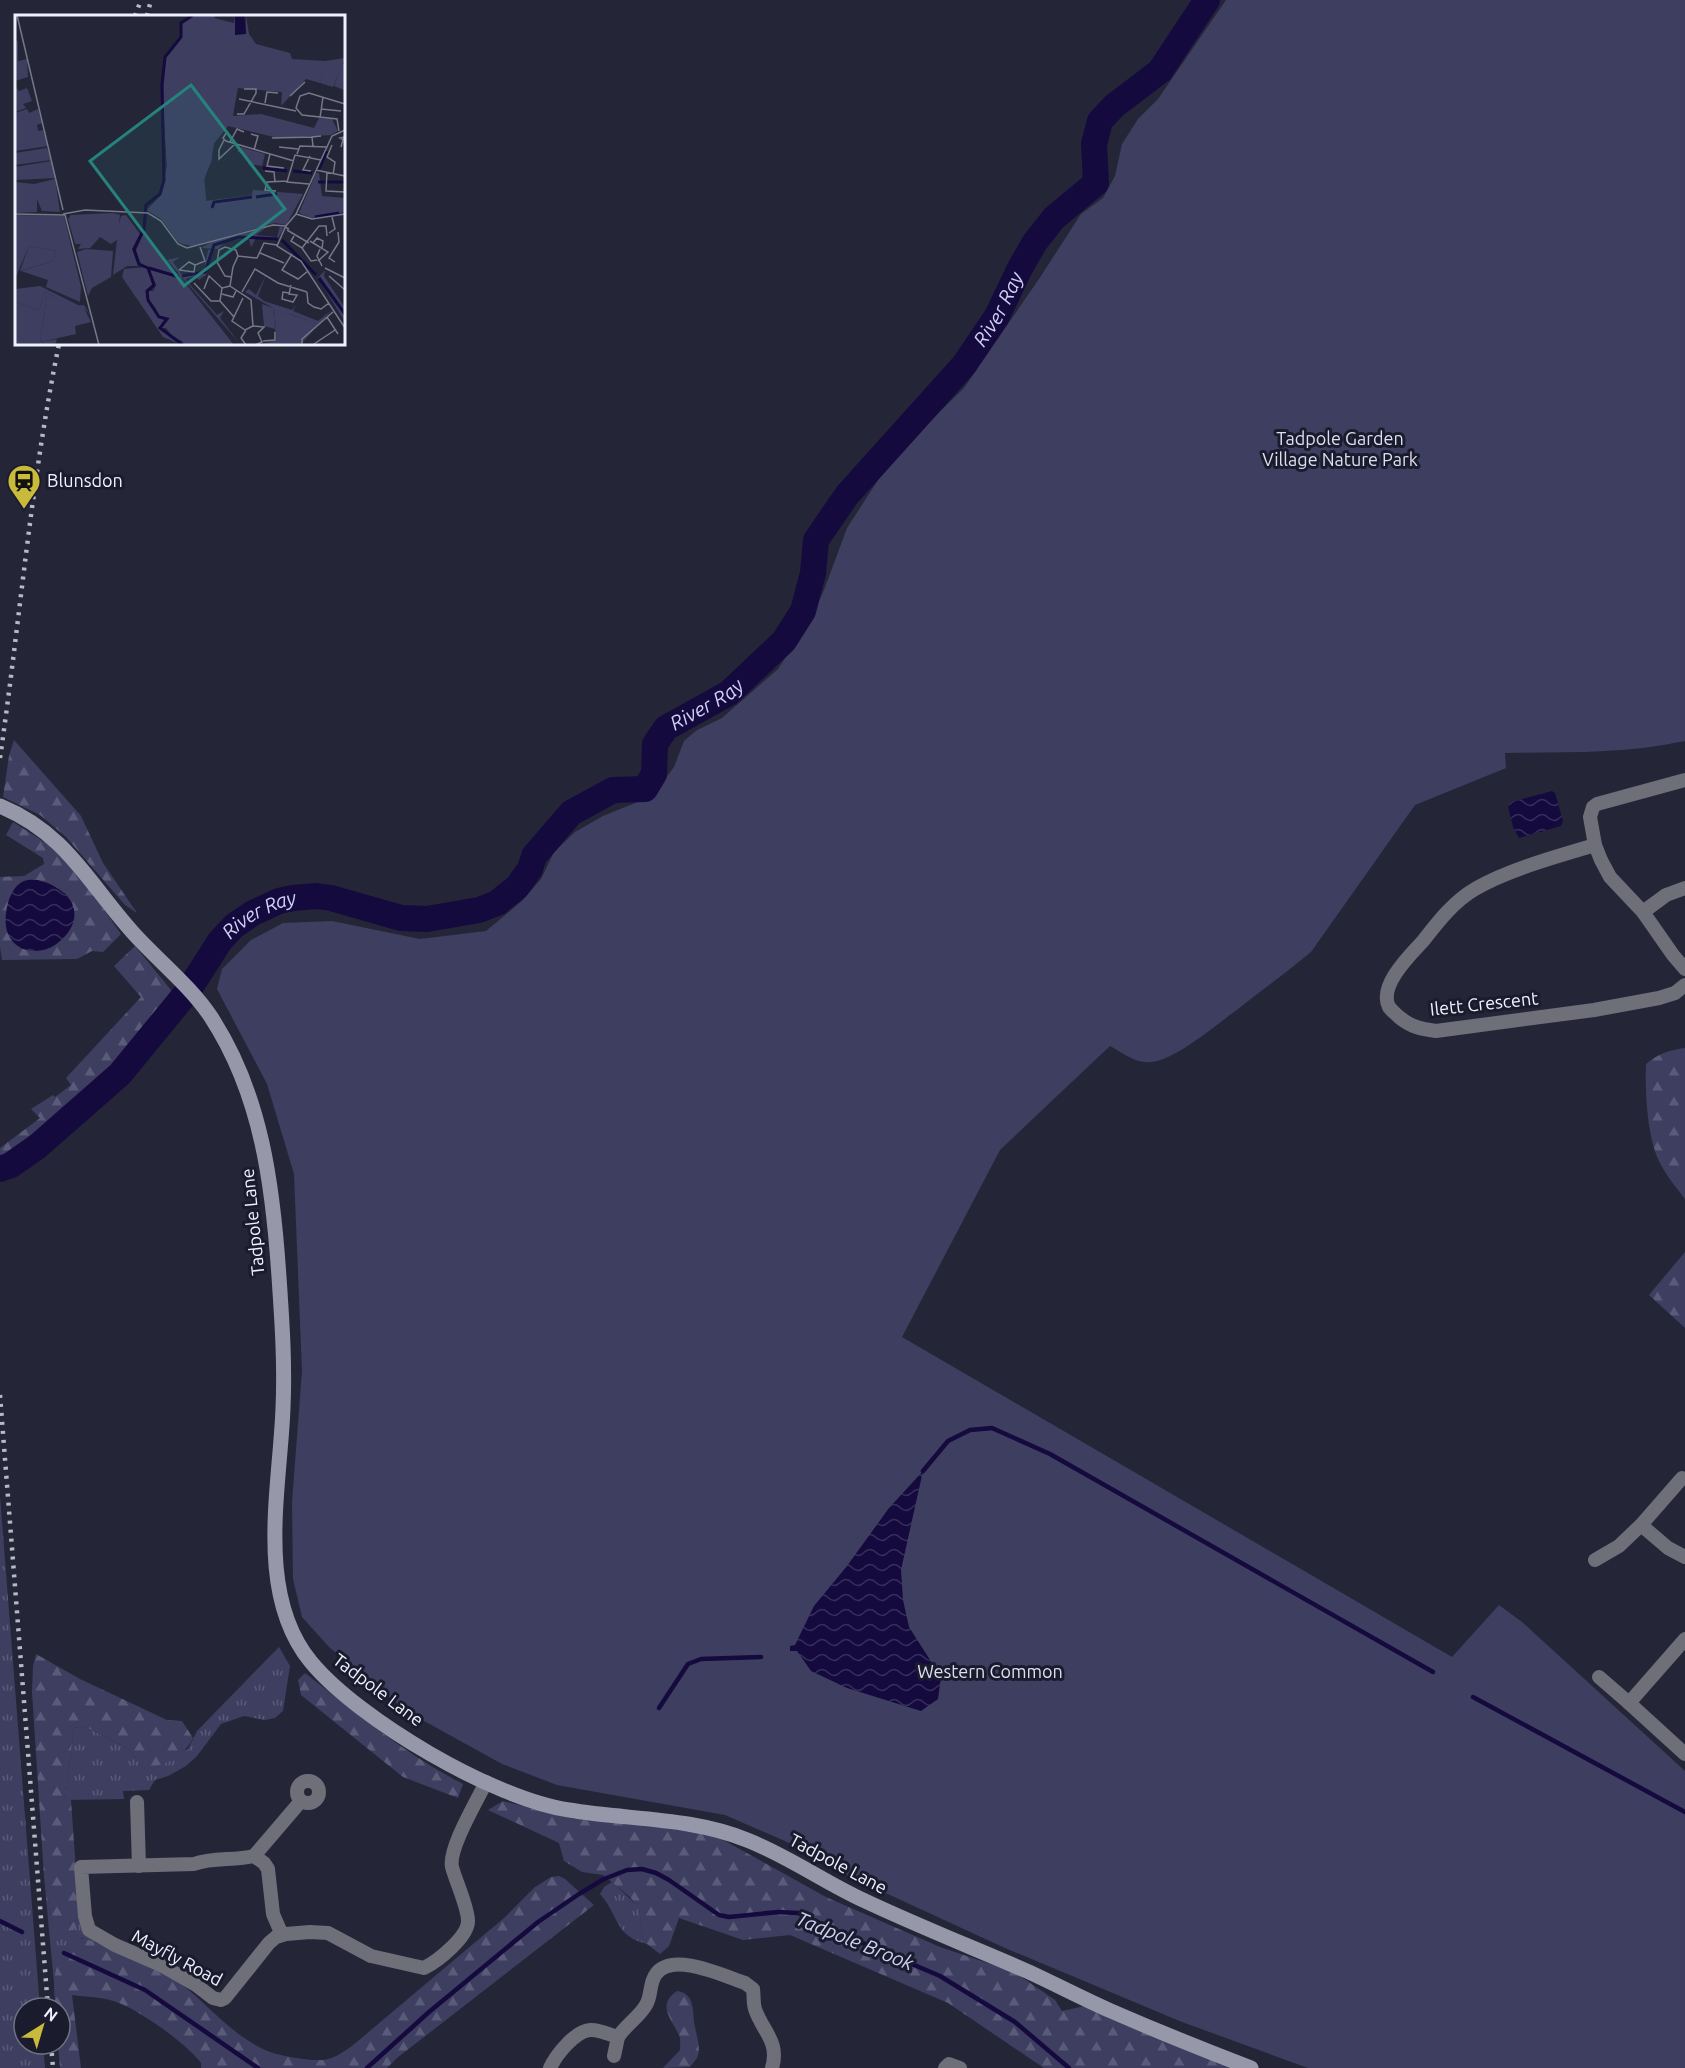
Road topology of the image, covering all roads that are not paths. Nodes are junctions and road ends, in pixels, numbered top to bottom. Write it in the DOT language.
graph roads {
  1 [pos="1685,780"];
  2 [pos="6,808"];
  3 [pos="1595,845"];
  4 [pos="1685,888"];
  5 [pos="1643,912"];
  6 [pos="1685,969"];
  7 [pos="1685,985"];
  8 [pos="1682,1478"];
  9 [pos="1641,1525"];
  10 [pos="1685,1557"];
  11 [pos="1594,1560"];
  12 [pos="1685,1639"];
  13 [pos="1599,1677"];
  14 [pos="1629,1703"];
  15 [pos="1685,1754"];
  16 [pos="486,1782"];
  17 [pos="301,1801"];
  18 [pos="137,1802"];
  19 [pos="254,1856"];
  20 [pos="140,1866"];
  21 [pos="282,1935"];
  22 [pos="618,2037"];
  23 [pos="614,2056"];
  24 [pos="550,2068"];
  25 [pos="771,2068"];
  26 [pos="945,2068"];
  27 [pos="960,2068"];
  28 [pos="1251,2068"];
  1 -- 3 [label="street"];
  2 -- 16 [label="street, Tadpole Lane"];
  3 -- 5 [label="street"];
  3 -- 7 [label="street, Ilett Crescent"];
  4 -- 5 [label="street"];
  5 -- 6 [label="street"];
  8 -- 9 [label="street"];
  9 -- 10 [label="street"];
  9 -- 11 [label="street"];
  12 -- 14 [label="street"];
  13 -- 14 [label="street"];
  14 -- 15 [label="street"];
  16 -- 21 [label="street"];
  16 -- 28 [label="street, Tadpole Lane"];
  17 -- 19 [label="street"];
  18 -- 20 [label="street"];
  19 -- 20 [label="street"];
  19 -- 21 [label="street"];
  20 -- 21 [label="street, Mayfly Road"];
  22 -- 23 [label="street"];
  22 -- 24 [label="street"];
  22 -- 25 [label="street"];
  26 -- 27 [label="street"];
}
